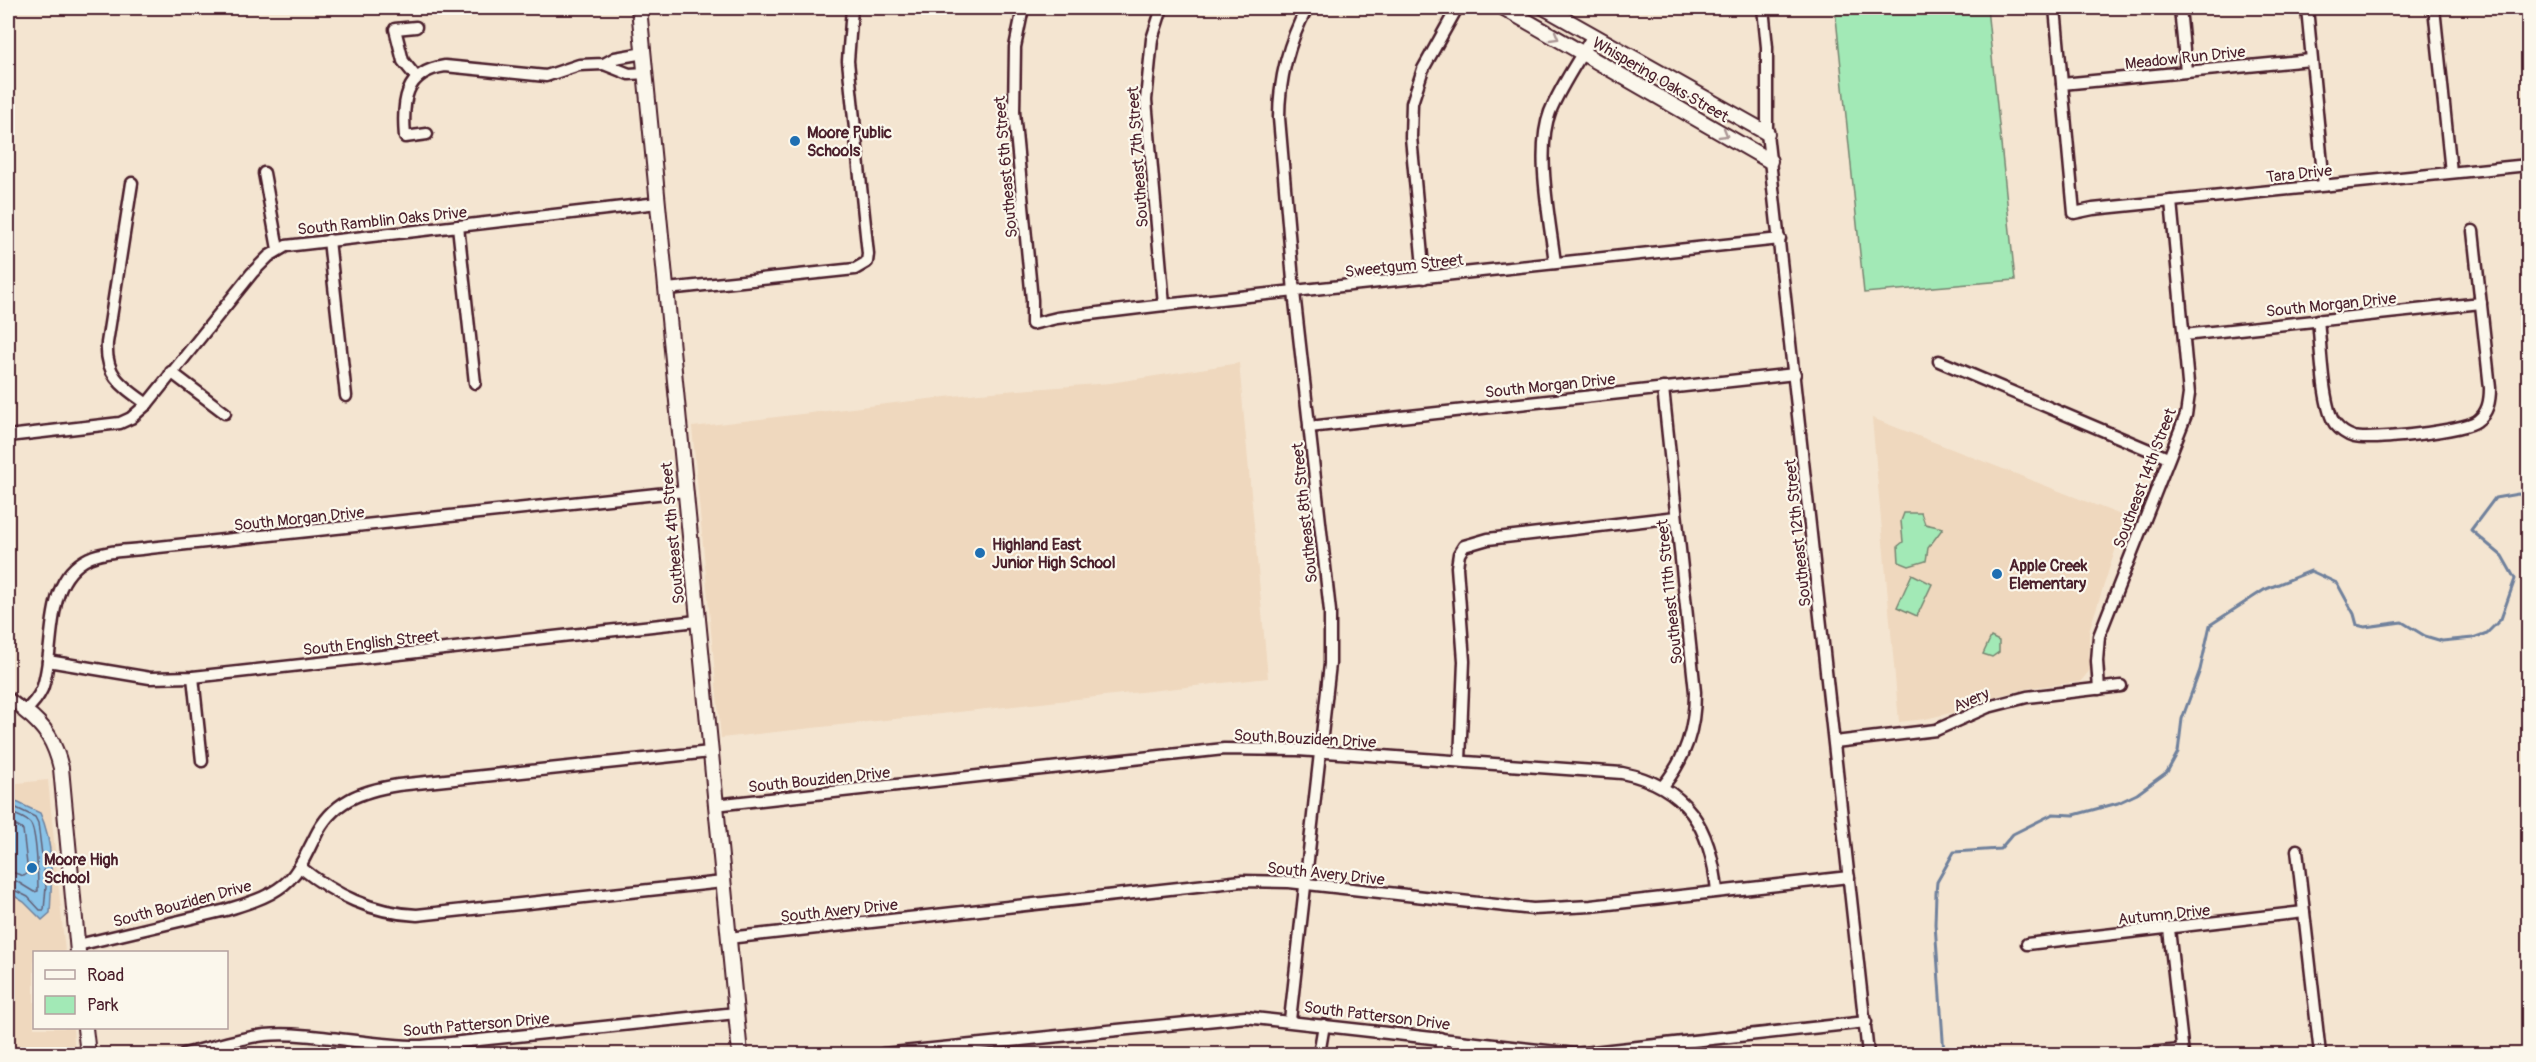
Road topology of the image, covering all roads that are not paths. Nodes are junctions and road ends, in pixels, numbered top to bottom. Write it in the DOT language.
graph roads {
  1 [pos="639,8"];
  2 [pos="852,8"];
  3 [pos="1023,8"];
  4 [pos="1162,8"];
  5 [pos="1307,8"];
  6 [pos="1457,8"];
  7 [pos="1504,8"];
  8 [pos="1545,8"];
  9 [pos="1763,8"];
  10 [pos="2055,8"];
  11 [pos="2180,8"];
  12 [pos="2307,8"];
  13 [pos="2434,8"];
  14 [pos="416,27"];
  15 [pos="1593,35"];
  16 [pos="644,53"];
  17 [pos="1583,53"];
  18 [pos="2311,60"];
  19 [pos="604,64"];
  20 [pos="2186,71"];
  21 [pos="646,74"];
  22 [pos="417,78"];
  23 [pos="2062,84"];
  24 [pos="427,134"];
  25 [pos="1767,134"];
  26 [pos="1770,161"];
  27 [pos="2529,165"];
  28 [pos="2451,172"];
  29 [pos="264,173"];
  30 [pos="132,183"];
  31 [pos="2324,185"];
  32 [pos="2171,201"];
  33 [pos="658,203"];
  34 [pos="458,226"];
  35 [pos="2474,231"];
  36 [pos="1780,239"];
  37 [pos="329,240"];
  38 [pos="278,249"];
  39 [pos="1555,263"];
  40 [pos="1424,278"];
  41 [pos="666,289"];
  42 [pos="1294,292"];
  43 [pos="2481,303"];
  44 [pos="1164,305"];
  45 [pos="2318,320"];
  46 [pos="1032,324"];
  47 [pos="2184,335"];
  48 [pos="1939,361"];
  49 [pos="171,372"];
  50 [pos="1795,374"];
  51 [pos="475,383"];
  52 [pos="1663,388"];
  53 [pos="346,396"];
  54 [pos="147,404"];
  55 [pos="225,413"];
  56 [pos="1309,427"];
  57 [pos="8,436"];
  58 [pos="2168,458"];
  59 [pos="685,491"];
  60 [pos="1676,517"];
  61 [pos="698,621"];
  62 [pos="48,661"];
  63 [pos="193,677"];
  64 [pos="2121,686"];
  65 [pos="2099,689"];
  66 [pos="8,698"];
  67 [pos="26,711"];
  68 [pos="1835,742"];
  69 [pos="710,752"];
  70 [pos="1322,752"];
  71 [pos="202,761"];
  72 [pos="1460,761"];
  73 [pos="1663,786"];
  74 [pos="716,806"];
  75 [pos="2297,850"];
  76 [pos="300,867"];
  77 [pos="1849,877"];
  78 [pos="723,882"];
  79 [pos="1306,884"];
  80 [pos="1718,891"];
  81 [pos="2304,912"];
  82 [pos="2169,929"];
  83 [pos="728,938"];
  84 [pos="2027,944"];
  85 [pos="78,949"];
  86 [pos="736,1013"];
  87 [pos="1290,1020"];
  88 [pos="1866,1022"];
  89 [pos="1324,1025"];
  90 [pos="85,1029"];
  91 [pos="1440,1038"];
  92 [pos="2182,1052"];
  93 [pos="88,1054"];
  94 [pos="184,1054"];
  95 [pos="740,1054"];
  96 [pos="883,1054"];
  97 [pos="1319,1054"];
  98 [pos="1442,1054"];
  99 [pos="1574,1054"];
  100 [pos="1868,1054"];
  101 [pos="2138,1054"];
  102 [pos="2320,1054"];
  1 -- 16 [label="main road, Southeast 4th Street"];
  2 -- 41 [label="street"];
  3 -- 46 [label="street, Southeast 6th Street"];
  4 -- 44 [label="street, Southeast 7th Street"];
  5 -- 42 [label="street, Southeast 8th Street"];
  6 -- 40 [label="street"];
  7 -- 17 [label="main road, Whispering Oaks Street, one-way"];
  8 -- 15 [label="main road, Whispering Oaks Street"];
  9 -- 25 [label="street, Southeast 12th Street"];
  10 -- 23 [label="street"];
  11 -- 20 [label="street"];
  12 -- 18 [label="street"];
  13 -- 28 [label="street"];
  14 -- 22 [label="street"];
  15 -- 17 [label="street"];
  15 -- 25 [label="main road, Whispering Oaks Street"];
  16 -- 19 [label="street"];
  16 -- 21 [label="main road, Southeast 4th Street"];
  17 -- 26 [label="main road, Whispering Oaks Street, one-way"];
  17 -- 39 [label="street"];
  18 -- 20 [label="street, Meadow Run Drive"];
  18 -- 31 [label="street"];
  19 -- 21 [label="street"];
  19 -- 22 [label="street"];
  20 -- 23 [label="street, Meadow Run Drive"];
  21 -- 33 [label="main road, Southeast 4th Street"];
  22 -- 24 [label="street"];
  23 -- 32 [label="street, Tara Drive"];
  25 -- 26 [label="street, Southeast 12th Street"];
  26 -- 36 [label="street, Southeast 12th Street"];
  27 -- 28 [label="street, Tara Drive"];
  28 -- 31 [label="street, Tara Drive"];
  29 -- 38 [label="street"];
  30 -- 54 [label="street"];
  31 -- 32 [label="street, Tara Drive"];
  32 -- 47 [label="street, Southeast 14th Street"];
  33 -- 34 [label="street, South Ramblin Oaks Drive"];
  33 -- 41 [label="main road, Southeast 4th Street"];
  34 -- 37 [label="street, South Ramblin Oaks Drive"];
  34 -- 51 [label="street"];
  35 -- 43 [label="street"];
  36 -- 39 [label="street, Sweetgum Street"];
  36 -- 50 [label="street, Southeast 12th Street"];
  37 -- 38 [label="street, South Ramblin Oaks Drive"];
  37 -- 53 [label="street"];
  38 -- 49 [label="street, South Ramblin Oaks Drive"];
  39 -- 40 [label="street, Sweetgum Street"];
  40 -- 42 [label="street, Sweetgum Street"];
  41 -- 59 [label="main road, Southeast 4th Street"];
  42 -- 44 [label="street, Sweetgum Street"];
  42 -- 56 [label="street, Southeast 8th Street"];
  43 -- 45 [label="street, South Morgan Drive"];
  43 -- 45 [label="street"];
  44 -- 46 [label="street, Sweetgum Street"];
  45 -- 47 [label="street, South Morgan Drive"];
  47 -- 58 [label="street, Southeast 14th Street"];
  48 -- 58 [label="street"];
  49 -- 54 [label="street, South Ramblin Oaks Drive"];
  49 -- 55 [label="street"];
  50 -- 52 [label="street, South Morgan Drive"];
  50 -- 68 [label="street, Southeast 12th Street"];
  52 -- 56 [label="street, South Morgan Drive"];
  52 -- 60 [label="street, Southeast 11th Street"];
  54 -- 57 [label="street, South Ramblin Oaks Drive"];
  56 -- 70 [label="street, Southeast 8th Street"];
  58 -- 65 [label="street, Southeast 14th Street"];
  59 -- 61 [label="main road, Southeast 4th Street"];
  59 -- 62 [label="street, South Morgan Drive"];
  60 -- 72 [label="street"];
  60 -- 73 [label="street, Southeast 11th Street"];
  61 -- 63 [label="street, South English Street"];
  61 -- 69 [label="main road, Southeast 4th Street"];
  62 -- 63 [label="street, South English Street"];
  62 -- 67 [label="street, South Morgan Drive"];
  63 -- 71 [label="street"];
  64 -- 65 [label="street, Avery"];
  65 -- 68 [label="street, Avery"];
  66 -- 67 [label="street"];
  67 -- 85 [label="main road"];
  68 -- 77 [label="street, Southeast 12th Street"];
  69 -- 74 [label="main road, Southeast 4th Street"];
  69 -- 76 [label="street, South Bouziden Drive"];
  70 -- 72 [label="street, South Bouziden Drive"];
  70 -- 74 [label="street, South Bouziden Drive"];
  70 -- 79 [label="street, Southeast 8th Street"];
  72 -- 73 [label="street, South Bouziden Drive"];
  73 -- 80 [label="street, South Bouziden Drive"];
  74 -- 78 [label="main road, Southeast 4th Street"];
  75 -- 81 [label="street"];
  76 -- 78 [label="street"];
  76 -- 85 [label="street, South Bouziden Drive"];
  77 -- 80 [label="street, South Avery Drive"];
  77 -- 88 [label="street, Southeast 12th Street"];
  78 -- 83 [label="main road, Southeast 4th Street"];
  79 -- 80 [label="street, South Avery Drive"];
  79 -- 83 [label="street, South Avery Drive"];
  79 -- 87 [label="street, Southeast 8th Street"];
  81 -- 82 [label="street, Autumn Drive"];
  81 -- 102 [label="street"];
  82 -- 84 [label="street, Autumn Drive"];
  82 -- 92 [label="street"];
  83 -- 86 [label="main road, Southeast 4th Street"];
  86 -- 94 [label="street, South Patterson Drive"];
  86 -- 95 [label="main road, Southeast 4th Street"];
  87 -- 89 [label="street, South Patterson Drive"];
  87 -- 96 [label="street, South Patterson Drive"];
  88 -- 99 [label="street, South Patterson Drive"];
  88 -- 100 [label="street, Southeast 12th Street"];
  89 -- 91 [label="street, South Patterson Drive"];
  89 -- 97 [label="street"];
  90 -- 93 [label="main road"];
  91 -- 98 [label="street"];
  91 -- 99 [label="street, South Patterson Drive"];
  92 -- 101 [label="street"];
}
